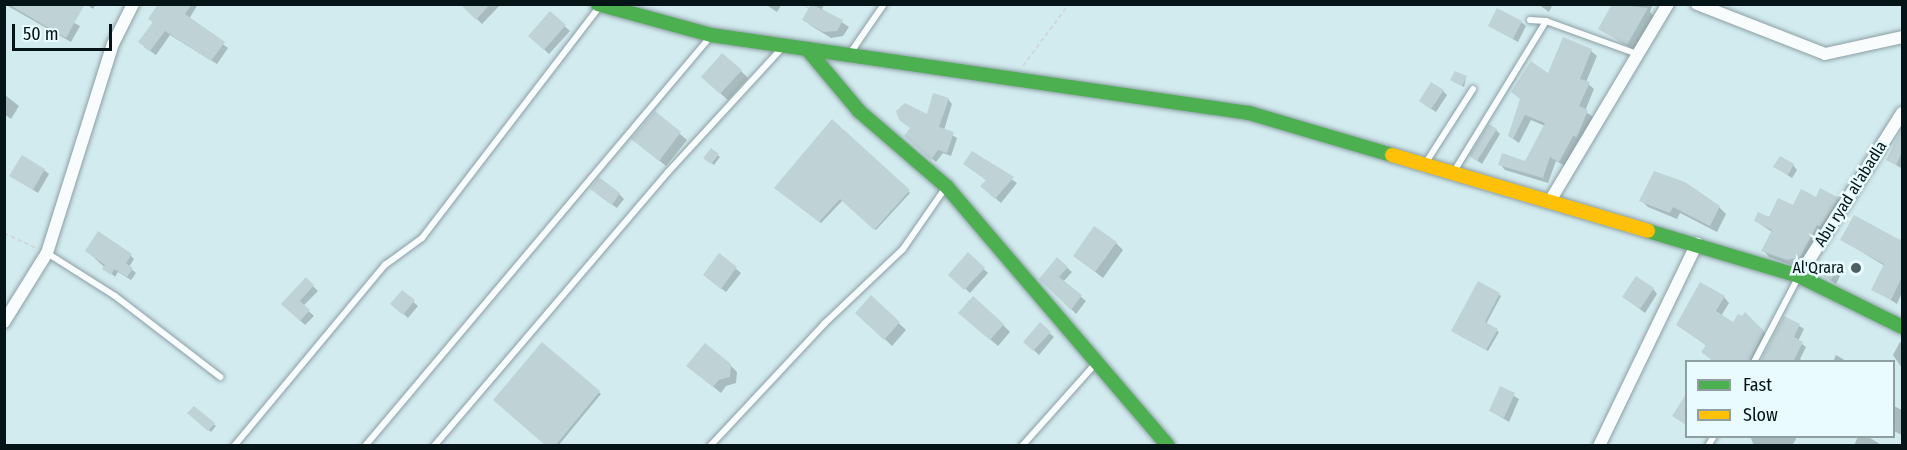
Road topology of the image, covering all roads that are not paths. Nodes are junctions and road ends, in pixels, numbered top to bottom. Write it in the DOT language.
graph roads {
  1 [pos="133,4"];
  2 [pos="884,4"];
  3 [pos="1668,4"];
  4 [pos="1697,4"];
  5 [pos="599,5"];
  6 [pos="1530,20"];
  7 [pos="1546,21"];
  8 [pos="711,35"];
  9 [pos="1902,37"];
  10 [pos="786,45"];
  11 [pos="807,49"];
  12 [pos="1637,54"];
  13 [pos="849,56"];
  14 [pos="1473,89"];
  15 [pos="1902,113"];
  16 [pos="1423,167"];
  17 [pos="1453,173"];
  18 [pos="947,187"];
  19 [pos="1550,201"];
  20 [pos="1697,243"];
  21 [pos="47,253"];
  22 [pos="1799,276"];
  23 [pos="4,322"];
  24 [pos="1902,327"];
  25 [pos="1755,360"];
  26 [pos="1097,363"];
  27 [pos="220,377"];
  28 [pos="1603,444"];
  29 [pos="234,446"];
  30 [pos="365,446"];
  31 [pos="434,446"];
  32 [pos="710,446"];
  33 [pos="1022,446"];
  34 [pos="1168,446"];
  1 -- 21 [label="street"];
  2 -- 13 [label="lane"];
  3 -- 12 [label="street"];
  4 -- 9 [label="street"];
  5 -- 8 [label="street"];
  5 -- 29 [label="lane"];
  6 -- 7 [label="lane"];
  7 -- 12 [label="lane"];
  7 -- 17 [label="lane"];
  8 -- 10 [label="street"];
  8 -- 30 [label="lane"];
  10 -- 11 [label="street"];
  10 -- 31 [label="lane"];
  11 -- 13 [label="street"];
  11 -- 18 [label="street"];
  12 -- 19 [label="street"];
  13 -- 16 [label="street"];
  14 -- 16 [label="lane"];
  15 -- 22 [label="street, Abu ryad al'abadla"];
  16 -- 17 [label="street"];
  17 -- 19 [label="street"];
  18 -- 26 [label="street"];
  18 -- 32 [label="lane"];
  19 -- 20 [label="street"];
  20 -- 22 [label="street"];
  20 -- 28 [label="street"];
  21 -- 23 [label="street"];
  21 -- 27 [label="lane"];
  22 -- 24 [label="street"];
  22 -- 25 [label="lane"];
  26 -- 33 [label="lane"];
  26 -- 34 [label="street"];
}
